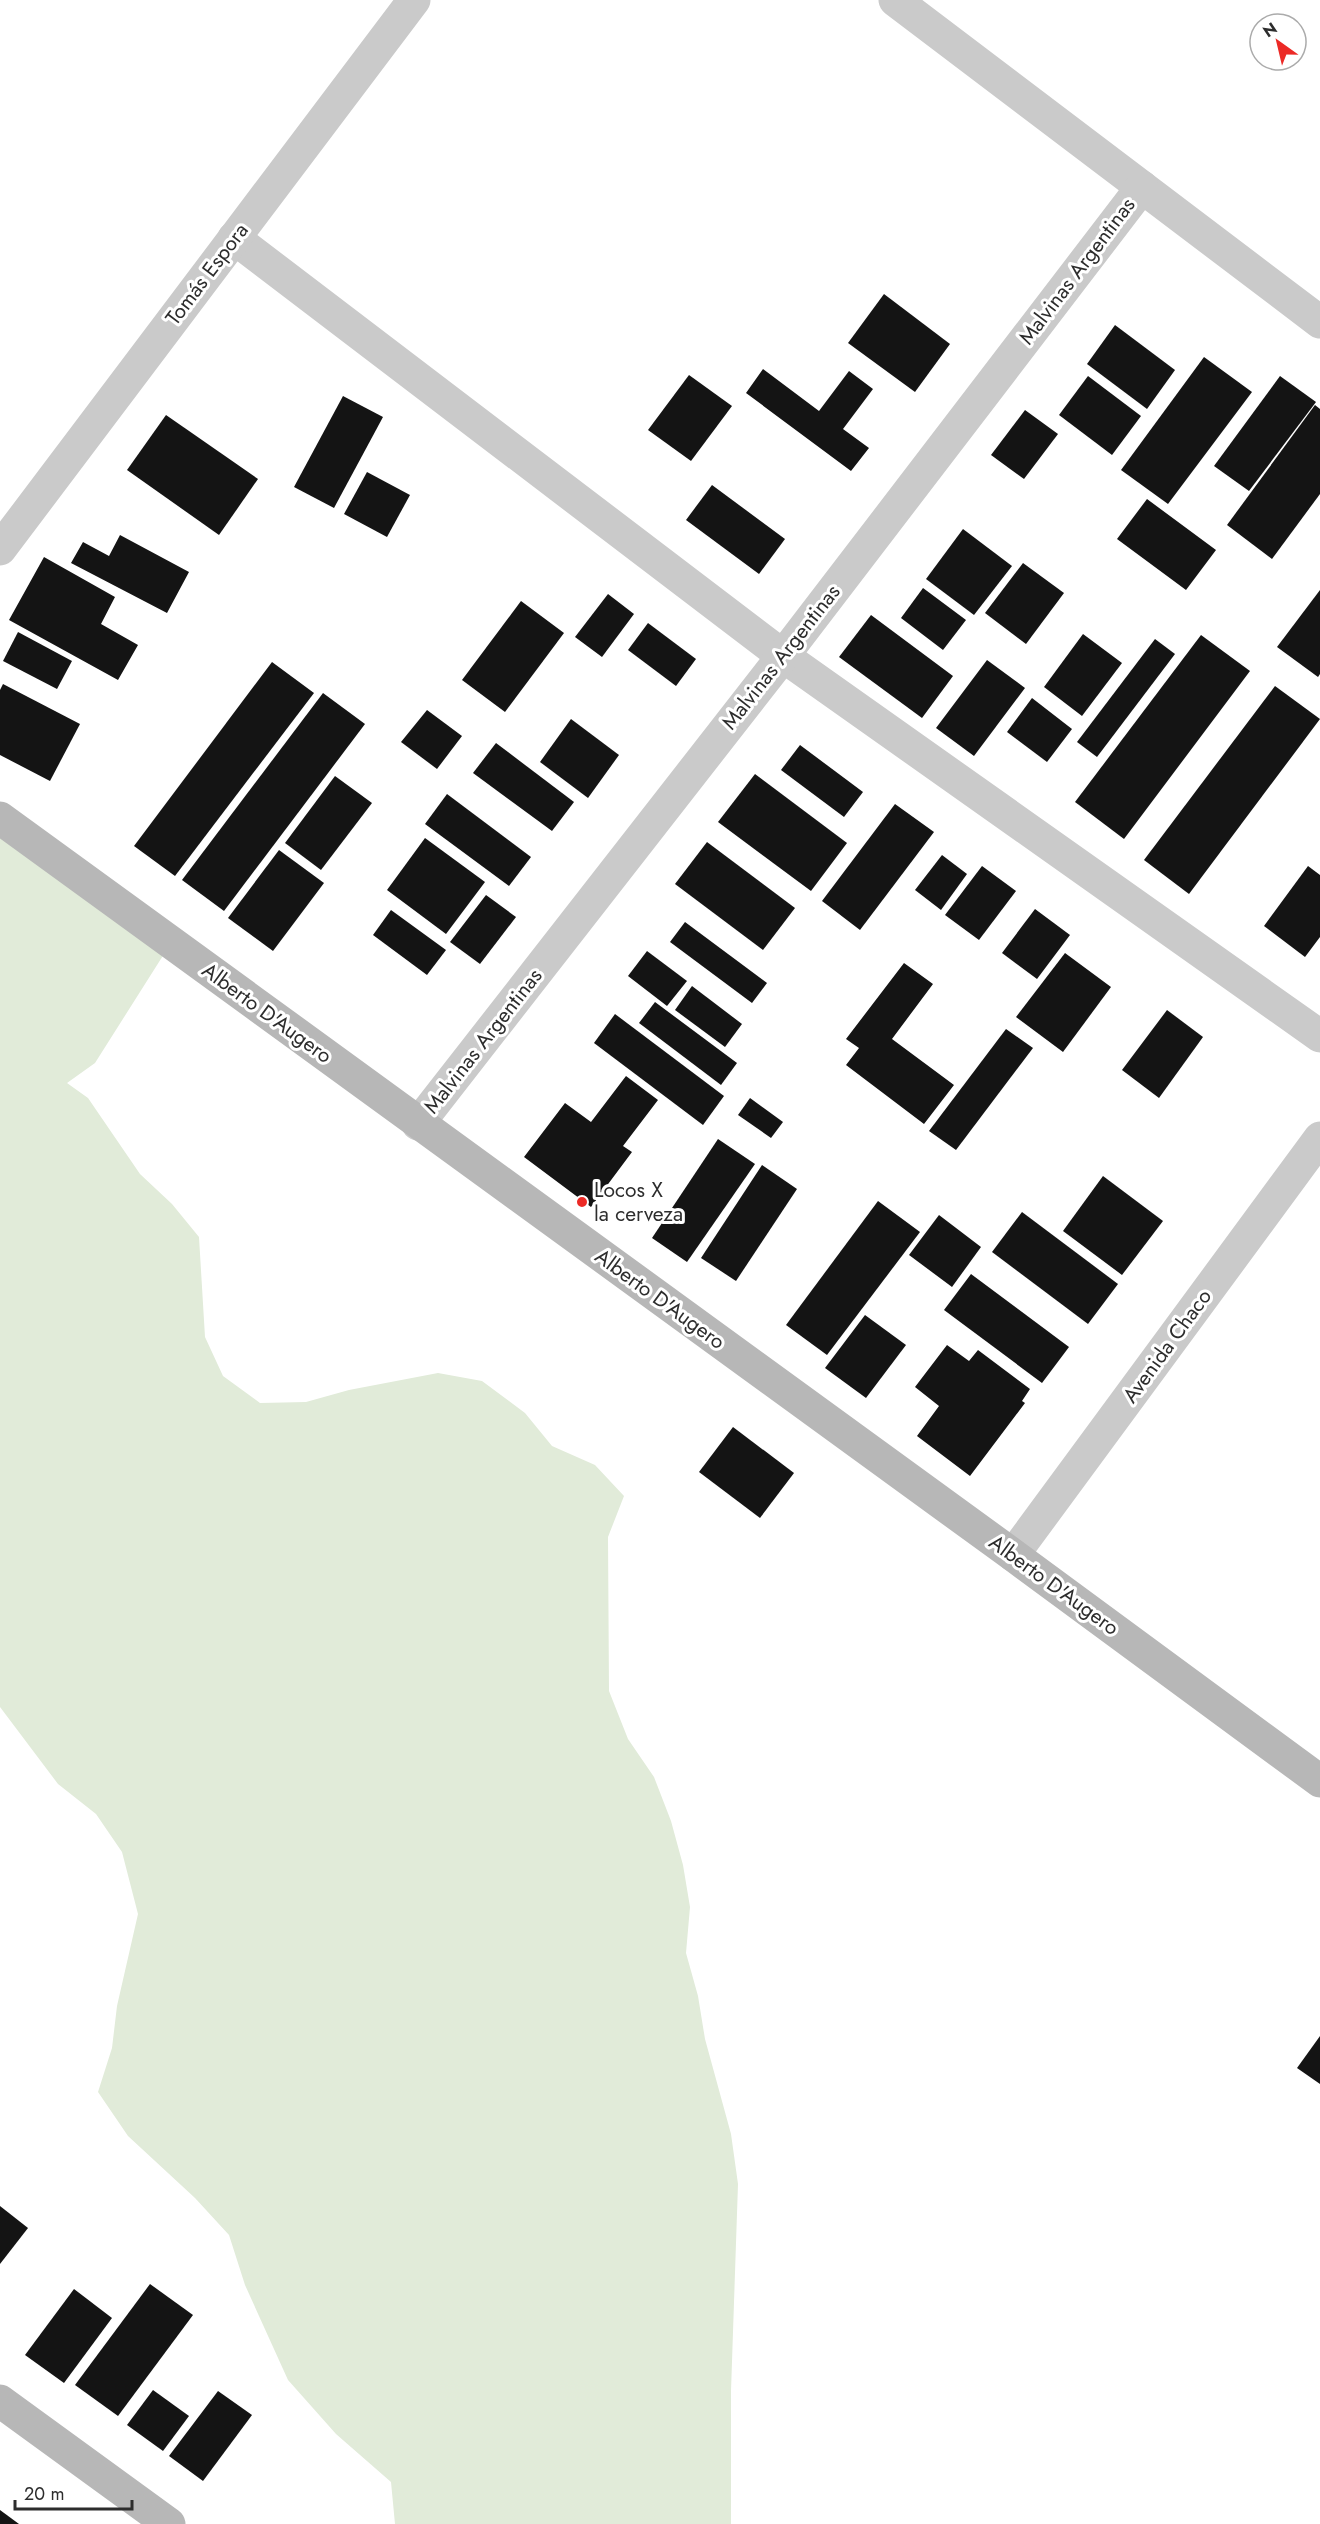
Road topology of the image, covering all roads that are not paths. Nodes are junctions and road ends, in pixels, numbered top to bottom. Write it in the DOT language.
graph roads {
  1 [pos="414,0"];
  2 [pos="895,0"];
  3 [pos="1142,187"];
  4 [pos="234,238"];
  5 [pos="1320,322"];
  6 [pos="0,549"];
  7 [pos="783,656"];
  8 [pos="0,818"];
  9 [pos="1320,1036"];
  10 [pos="418,1124"];
  11 [pos="1320,1138"];
  12 [pos="1013,1554"];
  13 [pos="1320,1781"];
  14 [pos="0,2401"];
  15 [pos="169,2524"];
  1 -- 4 [label="street, Tomás Espora"];
  2 -- 3 [label="street"];
  3 -- 5 [label="street"];
  3 -- 7 [label="street, Malvinas Argentinas"];
  4 -- 6 [label="street, Tomás Espora"];
  4 -- 7 [label="street"];
  7 -- 9 [label="street"];
  7 -- 10 [label="street, Malvinas Argentinas"];
  8 -- 10 [label="main road, Alberto D'Augero"];
  10 -- 12 [label="main road, Alberto D'Augero"];
  11 -- 12 [label="street, Avenida Chaco"];
  12 -- 13 [label="main road, Alberto D'Augero"];
  14 -- 15 [label="main road"];
}
